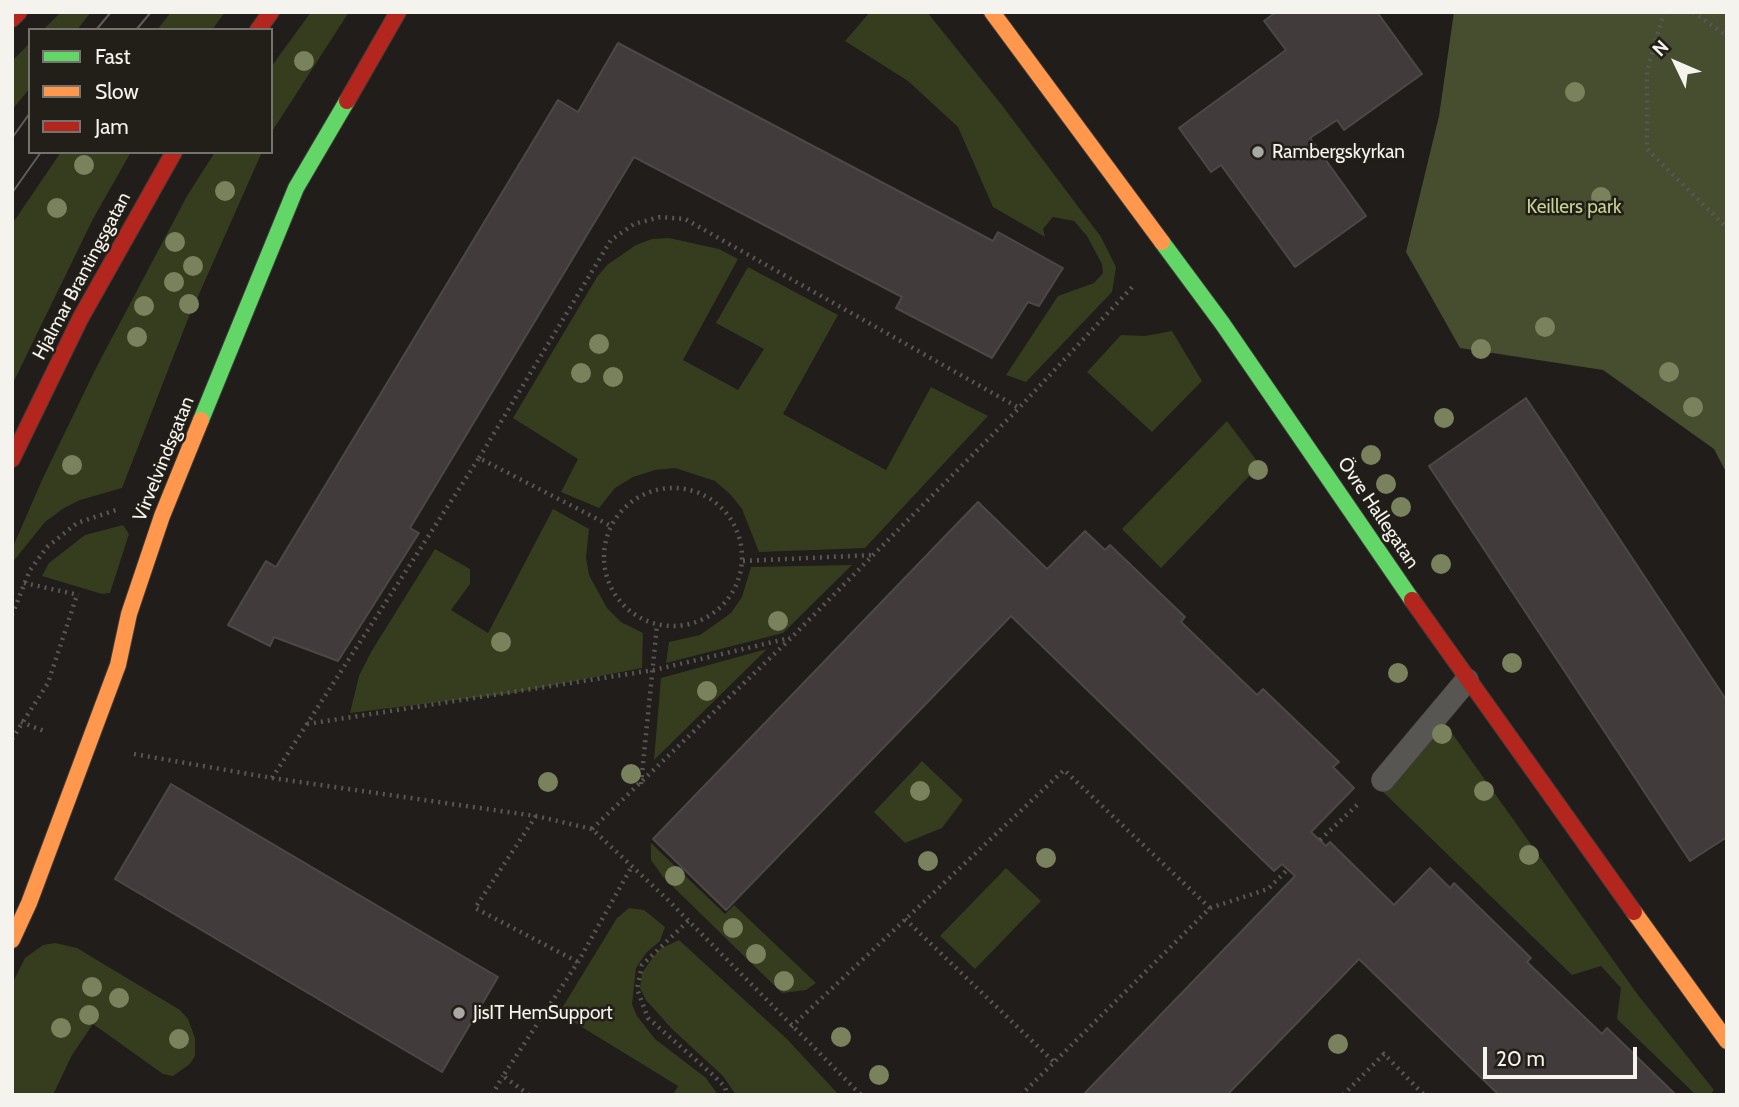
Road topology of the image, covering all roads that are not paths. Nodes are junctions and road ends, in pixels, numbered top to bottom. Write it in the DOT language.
graph roads {
  1 [pos="19,12"];
  2 [pos="271,12"];
  3 [pos="398,12"];
  4 [pos="992,12"];
  5 [pos="12,19"];
  6 [pos="259,28"];
  7 [pos="173,154"];
  8 [pos="12,459"];
  9 [pos="1467,680"];
  10 [pos="1383,780"];
  11 [pos="12,940"];
  12 [pos="1727,1041"];
  1 -- 5 [label="street"];
  2 -- 6 [label="street"];
  3 -- 11 [label="street, Virvelvindsgatan"];
  4 -- 9 [label="street, Övre Hallegatan"];
  7 -- 8 [label="street, Hjalmar Brantingsgatan"];
  9 -- 10 [label="lane"];
  9 -- 12 [label="street, Övre Hallegatan"];
}
